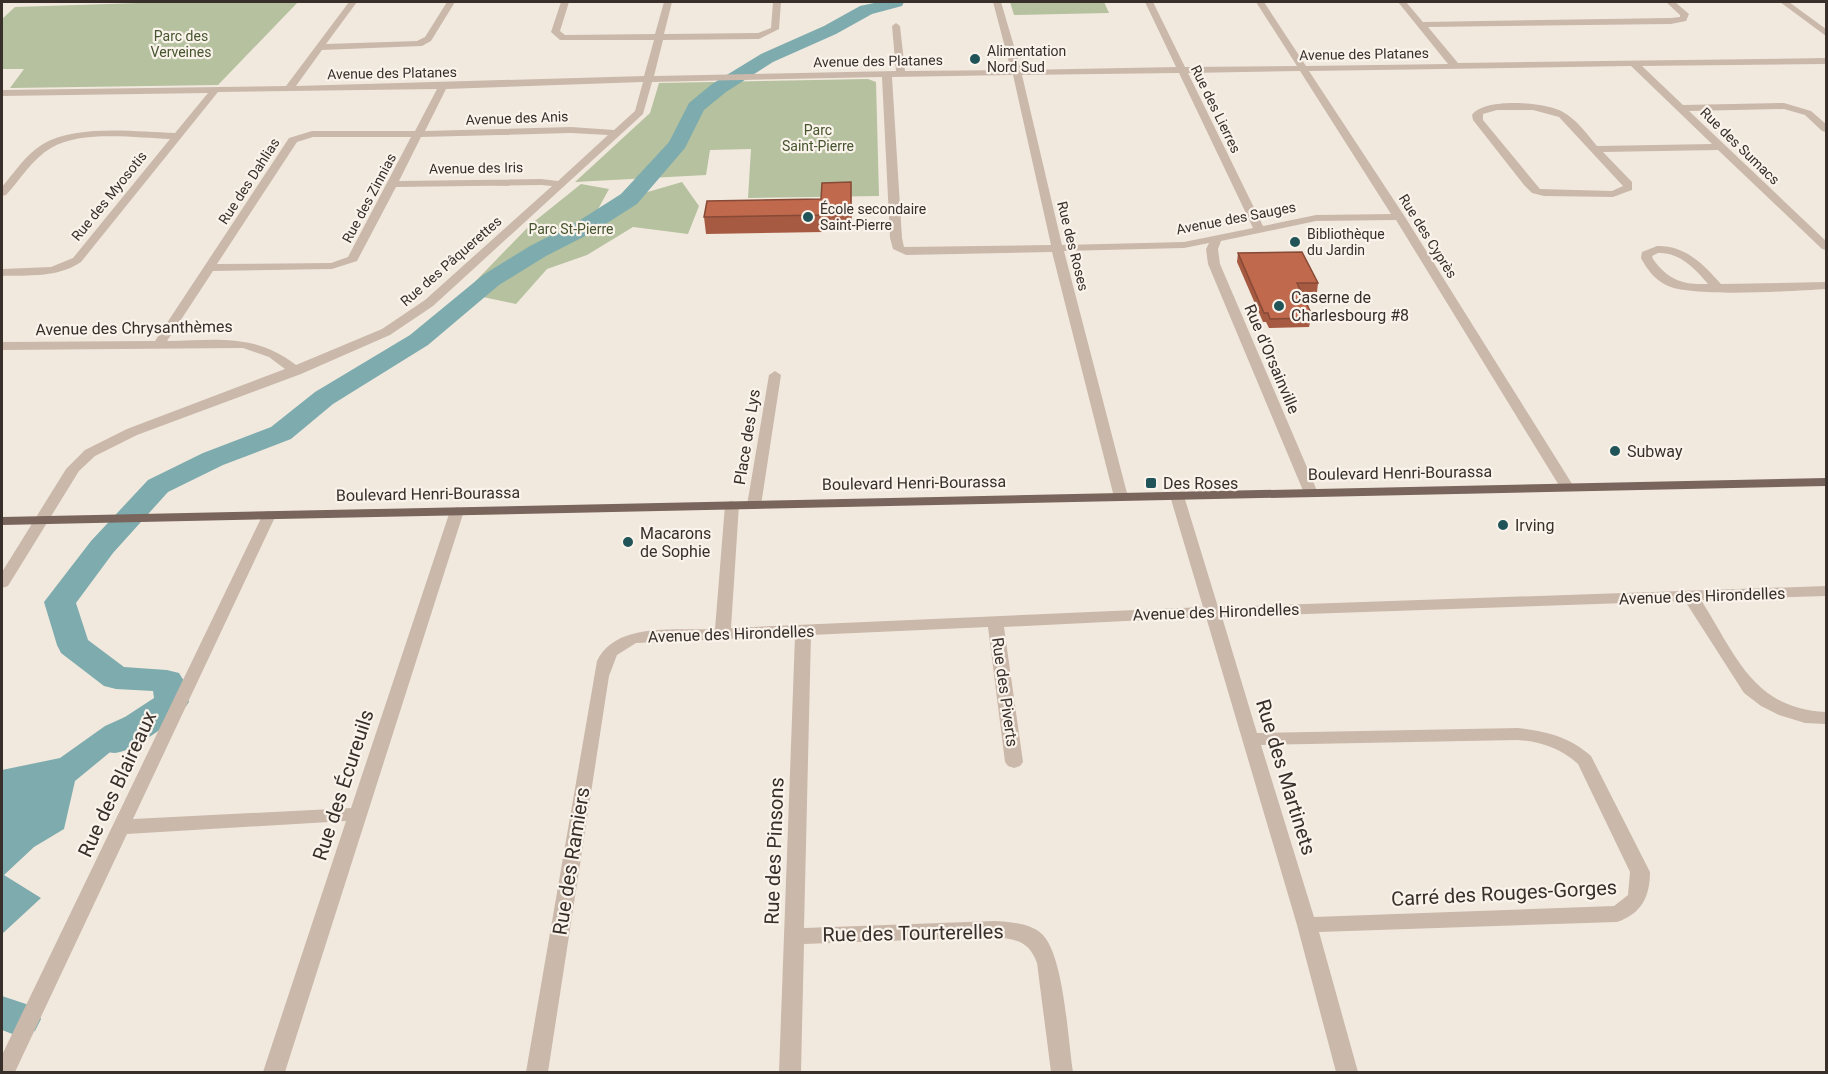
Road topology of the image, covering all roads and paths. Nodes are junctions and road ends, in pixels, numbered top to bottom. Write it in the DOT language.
graph roads {
  1 [pos="353,2"];
  2 [pos="451,2"];
  3 [pos="565,2"];
  4 [pos="668,2"];
  5 [pos="777,2"];
  6 [pos="997,2"];
  7 [pos="1149,2"];
  8 [pos="1260,2"];
  9 [pos="1402,2"];
  10 [pos="1670,2"];
  11 [pos="1784,2"];
  12 [pos="1421,25"];
  13 [pos="896,26"];
  14 [pos="1827,33"];
  15 [pos="660,38"];
  16 [pos="319,47"];
  17 [pos="1827,61"];
  18 [pos="1634,64"];
  19 [pos="1455,66"];
  20 [pos="1303,68"];
  21 [pos="1182,70"];
  22 [pos="1017,73"];
  23 [pos="901,74"];
  24 [pos="887,75"];
  25 [pos="649,80"];
  26 [pos="443,86"];
  27 [pos="289,88"];
  28 [pos="215,90"];
  29 [pos="2,93"];
  30 [pos="1681,108"];
  31 [pos="1827,129"];
  32 [pos="616,133"];
  33 [pos="419,134"];
  34 [pos="177,136"];
  35 [pos="1722,147"];
  36 [pos="1594,149"];
  37 [pos="394,184"];
  38 [pos="559,184"];
  39 [pos="2,193"];
  40 [pos="1399,216"];
  41 [pos="1259,229"];
  42 [pos="1217,238"];
  43 [pos="1827,247"];
  44 [pos="1057,248"];
  45 [pos="210,268"];
  46 [pos="2,272"];
  47 [pos="1827,286"];
  48 [pos="1718,288"];
  49 [pos="159,344"];
  50 [pos="2,346"];
  51 [pos="296,371"];
  52 [pos="775,375"];
  53 [pos="1827,482"];
  54 [pos="1568,487"];
  55 [pos="1311,493"];
  56 [pos="1177,496"];
  57 [pos="1121,497"];
  58 [pos="732,505"];
  59 [pos="754,505"];
  60 [pos="457,511"];
  61 [pos="269,515"];
  62 [pos="44,520"];
  63 [pos="2,521"];
  64 [pos="2,582"];
  65 [pos="1827,591"];
  66 [pos="1690,596"];
  67 [pos="1213,612"];
  68 [pos="995,622"];
  69 [pos="803,631"];
  70 [pos="723,634"];
  71 [pos="609,650"];
  72 [pos="1827,718"];
  73 [pos="1252,739"];
  74 [pos="1014,762"];
  75 [pos="357,814"];
  76 [pos="122,826"];
  77 [pos="1307,925"];
  78 [pos="794,936"];
  79 [pos="4,1072"];
  80 [pos="274,1072"];
  81 [pos="537,1072"];
  82 [pos="790,1072"];
  83 [pos="1062,1072"];
  84 [pos="1347,1072"];
  1 -- 16 [label="street"];
  2 -- 16 [label="street"];
  3 -- 15 [label="street"];
  4 -- 15 [label="street, Rue des Pâquerettes"];
  5 -- 15 [label="street"];
  6 -- 22 [label="street, Rue des Roses"];
  7 -- 21 [label="street, Rue des Lierres"];
  8 -- 20 [label="street, Rue des Cyprès"];
  9 -- 12 [label="street"];
  10 -- 12 [label="street"];
  11 -- 14 [label="street"];
  12 -- 19 [label="street"];
  13 -- 23 [label="street"];
  15 -- 25 [label="street, Rue des Pâquerettes"];
  16 -- 27 [label="street"];
  17 -- 18 [label="street, Avenue des Platanes"];
  18 -- 19 [label="street, Avenue des Platanes"];
  18 -- 30 [label="street, Rue des Sumacs"];
  19 -- 20 [label="street, Avenue des Platanes"];
  20 -- 21 [label="street, Avenue des Platanes"];
  20 -- 40 [label="street, Rue des Cyprès"];
  21 -- 22 [label="street, Avenue des Platanes"];
  21 -- 41 [label="street, Rue des Lierres"];
  22 -- 23 [label="street, Avenue des Platanes"];
  22 -- 44 [label="street, Rue des Roses"];
  23 -- 24 [label="street, Avenue des Platanes"];
  24 -- 25 [label="street, Avenue des Platanes"];
  24 -- 44 [label="street, Avenue des Sauges"];
  25 -- 26 [label="street, Avenue des Platanes"];
  25 -- 32 [label="street, Rue des Pâquerettes"];
  26 -- 27 [label="street, Avenue des Platanes"];
  26 -- 33 [label="street, Rue des Zinnias"];
  27 -- 28 [label="street, Avenue des Platanes"];
  28 -- 29 [label="street, Avenue des Platanes"];
  28 -- 34 [label="street, Rue des Myosotis"];
  30 -- 31 [label="street"];
  30 -- 35 [label="street, Rue des Sumacs"];
  32 -- 33 [label="street, Avenue des Anis"];
  32 -- 38 [label="street, Rue des Pâquerettes"];
  33 -- 37 [label="street, Rue des Zinnias"];
  33 -- 45 [label="street, Rue des Dahlias"];
  34 -- 39 [label="street"];
  34 -- 46 [label="street, Rue des Myosotis"];
  35 -- 36 [label="street"];
  35 -- 43 [label="street, Rue des Sumacs"];
  36 -- 36 [label="street"];
  37 -- 38 [label="street, Avenue des Iris"];
  37 -- 45 [label="street, Rue des Zinnias"];
  38 -- 51 [label="street, Rue des Pâquerettes"];
  40 -- 41 [label="street, Avenue des Sauges"];
  40 -- 54 [label="street, Rue des Cyprès"];
  41 -- 42 [label="street, Avenue des Sauges"];
  42 -- 44 [label="street, Avenue des Sauges"];
  42 -- 55 [label="street, Rue d'Orsainville"];
  44 -- 57 [label="street, Rue des Roses"];
  45 -- 49 [label="street, Rue des Dahlias"];
  47 -- 48 [label="street"];
  48 -- 48 [label="street"];
  49 -- 50 [label="street, Avenue des Chrysanthèmes"];
  49 -- 51 [label="street, Avenue des Chrysanthèmes"];
  51 -- 62 [label="street, Rue des Pâquerettes"];
  52 -- 59 [label="street, Place des Lys"];
  53 -- 54 [label="main road, Boulevard Henri-Bourassa"];
  54 -- 55 [label="main road, Boulevard Henri-Bourassa"];
  55 -- 56 [label="main road, Boulevard Henri-Bourassa"];
  56 -- 57 [label="main road, Boulevard Henri-Bourassa"];
  56 -- 67 [label="street, Rue des Martinets"];
  57 -- 59 [label="main road, Boulevard Henri-Bourassa"];
  58 -- 59 [label="main road, Boulevard Henri-Bourassa"];
  58 -- 60 [label="main road, Boulevard Henri-Bourassa"];
  58 -- 70 [label="street"];
  60 -- 61 [label="main road, Boulevard Henri-Bourassa"];
  60 -- 75 [label="street, Rue des Écureuils"];
  61 -- 62 [label="main road, Boulevard Henri-Bourassa"];
  61 -- 76 [label="street, Rue des Blaireaux"];
  62 -- 63 [label="main road, Boulevard Henri-Bourassa"];
  62 -- 64 [label="street, Rue des Pâquerettes"];
  65 -- 66 [label="street, Avenue des Hirondelles"];
  66 -- 67 [label="street, Avenue des Hirondelles"];
  66 -- 72 [label="street"];
  67 -- 68 [label="street, Avenue des Hirondelles"];
  67 -- 73 [label="street, Rue des Martinets"];
  68 -- 69 [label="street, Avenue des Hirondelles"];
  68 -- 74 [label="street, Rue des Piverts"];
  69 -- 70 [label="street, Avenue des Hirondelles"];
  69 -- 78 [label="street, Rue des Pinsons"];
  70 -- 71 [label="street, Avenue des Hirondelles"];
  71 -- 81 [label="street, Rue des Ramiers"];
  73 -- 77 [label="street, Rue des Martinets"];
  73 -- 77 [label="street, Carré des Rouges-Gorges"];
  75 -- 76 [label="street"];
  75 -- 80 [label="street, Rue des Écureuils"];
  76 -- 79 [label="street, Rue des Blaireaux"];
  77 -- 84 [label="street, Rue des Martinets"];
  78 -- 82 [label="street, Rue des Pinsons"];
  78 -- 83 [label="street, Rue des Tourterelles"];
}
